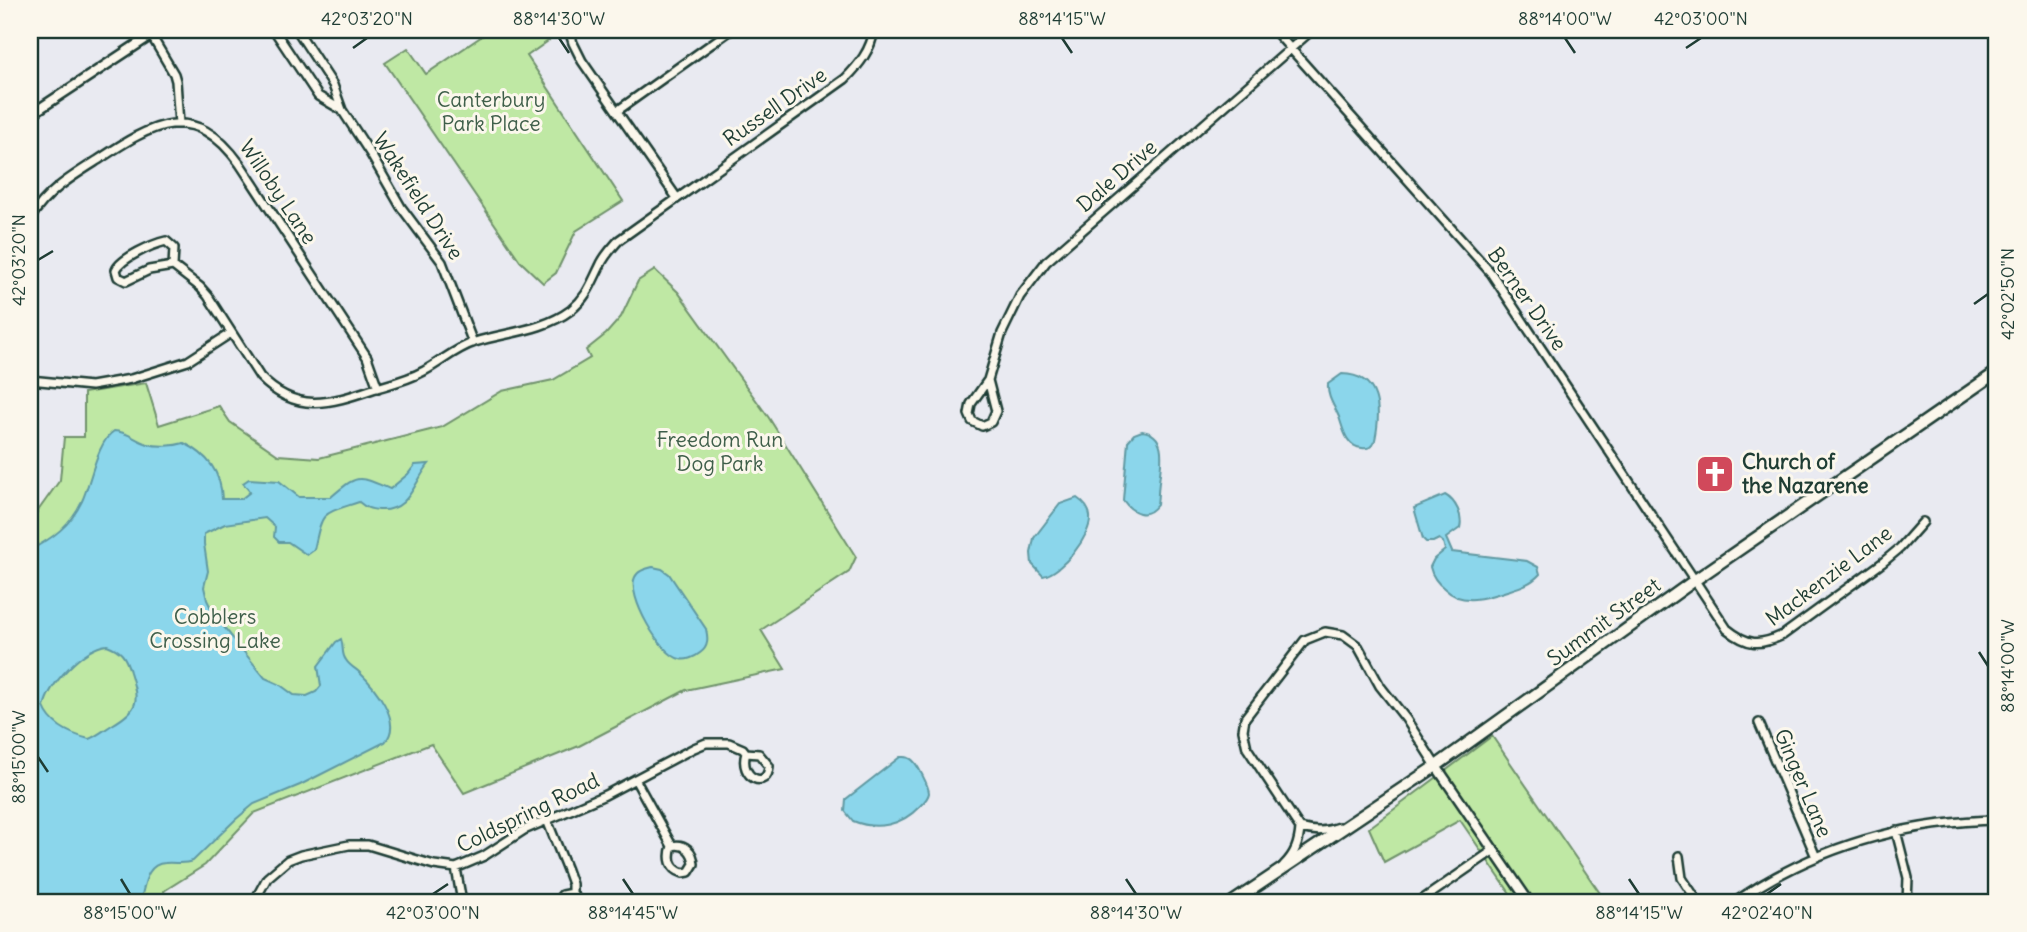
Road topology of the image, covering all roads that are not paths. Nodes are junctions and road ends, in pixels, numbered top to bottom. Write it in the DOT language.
graph roads {
  1 [pos="274,30"];
  2 [pos="297,30"];
  3 [pos="569,30"];
  4 [pos="731,30"];
  5 [pos="874,30"];
  6 [pos="1274,30"];
  7 [pos="1312,30"];
  8 [pos="155,32"];
  9 [pos="1290,48"];
  10 [pos="342,110"];
  11 [pos="617,111"];
  12 [pos="30,115"];
  13 [pos="179,124"];
  14 [pos="677,198"];
  15 [pos="30,219"];
  16 [pos="173,266"];
  17 [pos="231,333"];
  18 [pos="473,343"];
  19 [pos="1997,372"];
  20 [pos="30,380"];
  21 [pos="988,380"];
  22 [pos="378,388"];
  23 [pos="1923,522"];
  24 [pos="1695,580"];
  25 [pos="1759,723"];
  26 [pos="746,753"];
  27 [pos="1436,766"];
  28 [pos="635,779"];
  29 [pos="547,820"];
  30 [pos="1997,820"];
  31 [pos="1350,823"];
  32 [pos="1300,828"];
  33 [pos="1896,831"];
  34 [pos="672,846"];
  35 [pos="1494,850"];
  36 [pos="1679,856"];
  37 [pos="1816,857"];
  38 [pos="456,868"];
  39 [pos="1267,879"];
  40 [pos="572,893"];
  41 [pos="254,902"];
  42 [pos="462,902"];
  43 [pos="557,902"];
  44 [pos="579,902"];
  45 [pos="1234,902"];
  46 [pos="1419,902"];
  47 [pos="1529,902"];
  48 [pos="1698,902"];
  49 [pos="1735,902"];
  50 [pos="1907,902"];
  1 -- 10 [label="street, Wakefield Drive"];
  2 -- 10 [label="street, Wakefield Drive"];
  3 -- 11 [label="street"];
  4 -- 11 [label="street"];
  5 -- 14 [label="street, Russell Drive"];
  6 -- 9 [label="street, Berner Drive"];
  7 -- 9 [label="street, Dale Drive"];
  8 -- 12 [label="street"];
  8 -- 13 [label="street"];
  9 -- 21 [label="street, Dale Drive"];
  9 -- 24 [label="street, Berner Drive"];
  10 -- 18 [label="street, Wakefield Drive"];
  11 -- 14 [label="street"];
  13 -- 15 [label="street"];
  13 -- 22 [label="street, Willoby Lane"];
  14 -- 18 [label="street, Russell Drive"];
  16 -- 16 [label="street"];
  16 -- 17 [label="street, Russell Drive"];
  17 -- 20 [label="street"];
  17 -- 22 [label="street, Russell Drive"];
  18 -- 22 [label="street, Russell Drive"];
  19 -- 24 [label="main road, Summit Street"];
  21 -- 21 [label="street, Dale Drive"];
  23 -- 24 [label="street, Mackenzie Lane"];
  24 -- 27 [label="main road, Summit Street"];
  25 -- 37 [label="street, Ginger Lane"];
  26 -- 28 [label="street, Coldspring Road"];
  27 -- 31 [label="main road, Summit Street"];
  27 -- 32 [label="street"];
  27 -- 35 [label="street"];
  28 -- 29 [label="street, Coldspring Road"];
  28 -- 34 [label="street"];
  29 -- 38 [label="street, Coldspring Road"];
  29 -- 40 [label="street"];
  30 -- 33 [label="street"];
  31 -- 32 [label="street"];
  31 -- 39 [label="main road, Summit Street"];
  32 -- 39 [label="street"];
  33 -- 37 [label="street"];
  33 -- 50 [label="street"];
  35 -- 46 [label="street"];
  35 -- 47 [label="street"];
  36 -- 48 [label="street"];
  37 -- 49 [label="street"];
  38 -- 41 [label="street, Coldspring Road"];
  38 -- 42 [label="street"];
  39 -- 45 [label="main road, Summit Street"];
  40 -- 43 [label="street"];
  40 -- 44 [label="street"];
}
